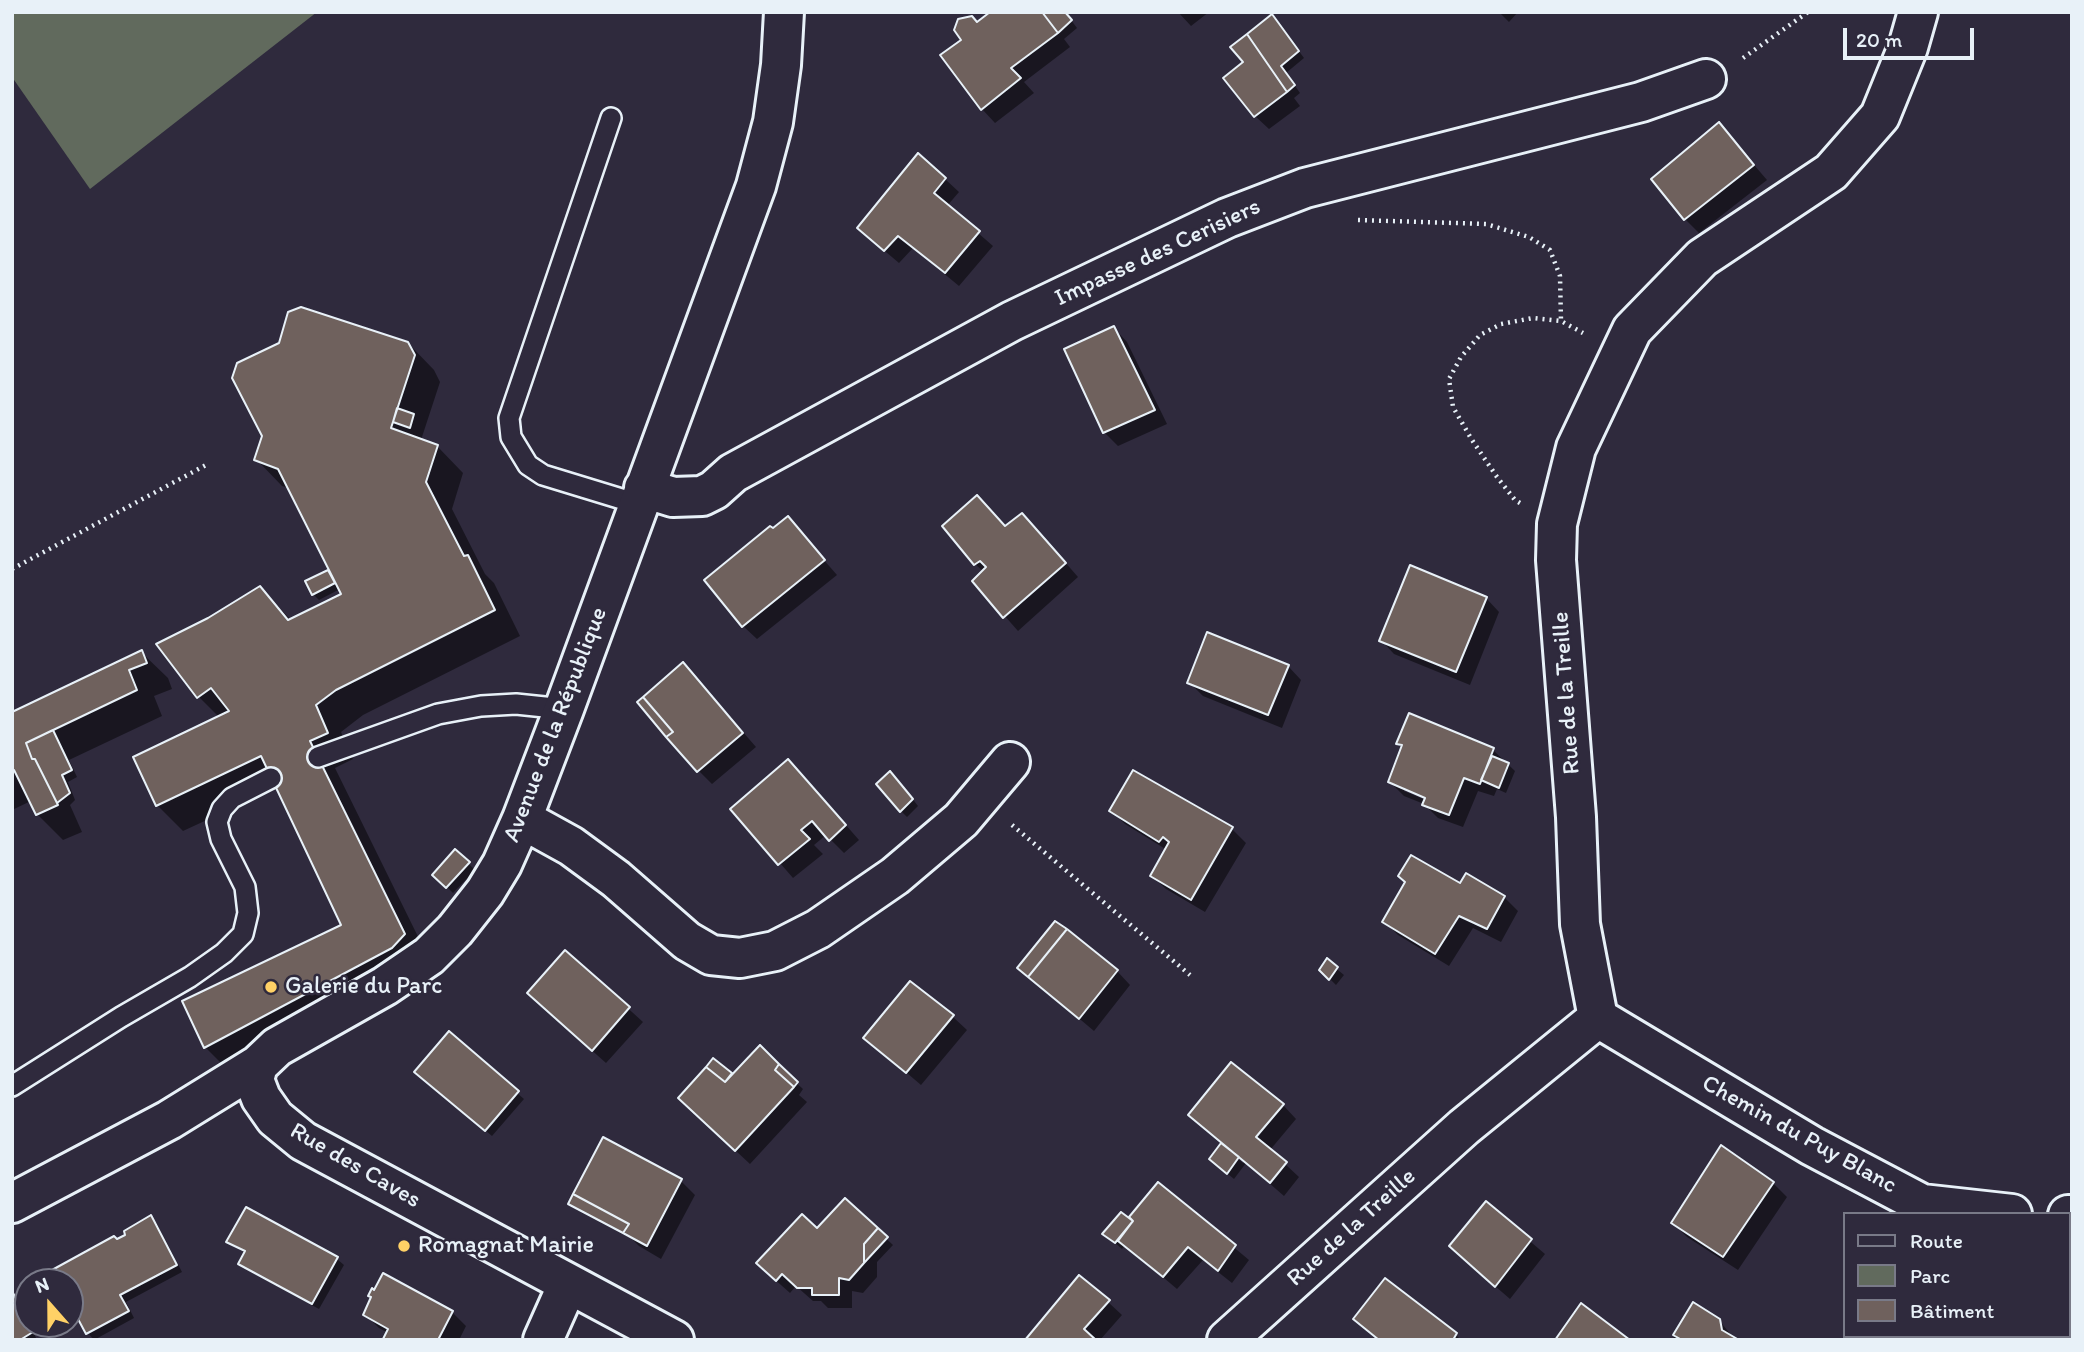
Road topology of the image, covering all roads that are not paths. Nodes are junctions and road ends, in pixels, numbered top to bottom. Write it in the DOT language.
graph roads {
  1 [pos="784,12"];
  2 [pos="1918,12"];
  3 [pos="1706,79"];
  4 [pos="611,118"];
  5 [pos="641,496"];
  6 [pos="564,709"];
  7 [pos="318,757"];
  8 [pos="1010,762"];
  9 [pos="271,778"];
  10 [pos="522,818"];
  11 [pos="1598,1018"];
  12 [pos="258,1065"];
  13 [pos="12,1086"];
  14 [pos="12,1203"];
  15 [pos="1994,1212"];
  16 [pos="568,1284"];
  17 [pos="543,1340"];
  18 [pos="674,1340"];
  19 [pos="1227,1340"];
  1 -- 5 [label="street, Avenue de la République"];
  2 -- 11 [label="street, Rue de la Treille"];
  3 -- 5 [label="street, Impasse des Cerisiers"];
  4 -- 5 [label="lane"];
  5 -- 6 [label="street, Avenue de la République"];
  6 -- 7 [label="lane"];
  6 -- 10 [label="street, Avenue de la République"];
  8 -- 10 [label="street"];
  9 -- 13 [label="lane"];
  10 -- 12 [label="street, Avenue de la République"];
  11 -- 15 [label="street, Chemin du Puy Blanc"];
  11 -- 19 [label="street, Rue de la Treille"];
  12 -- 14 [label="street, Avenue de la République"];
  12 -- 16 [label="street, Rue des Caves"];
  16 -- 17 [label="street"];
  16 -- 18 [label="street, Rue des Caves"];
}
